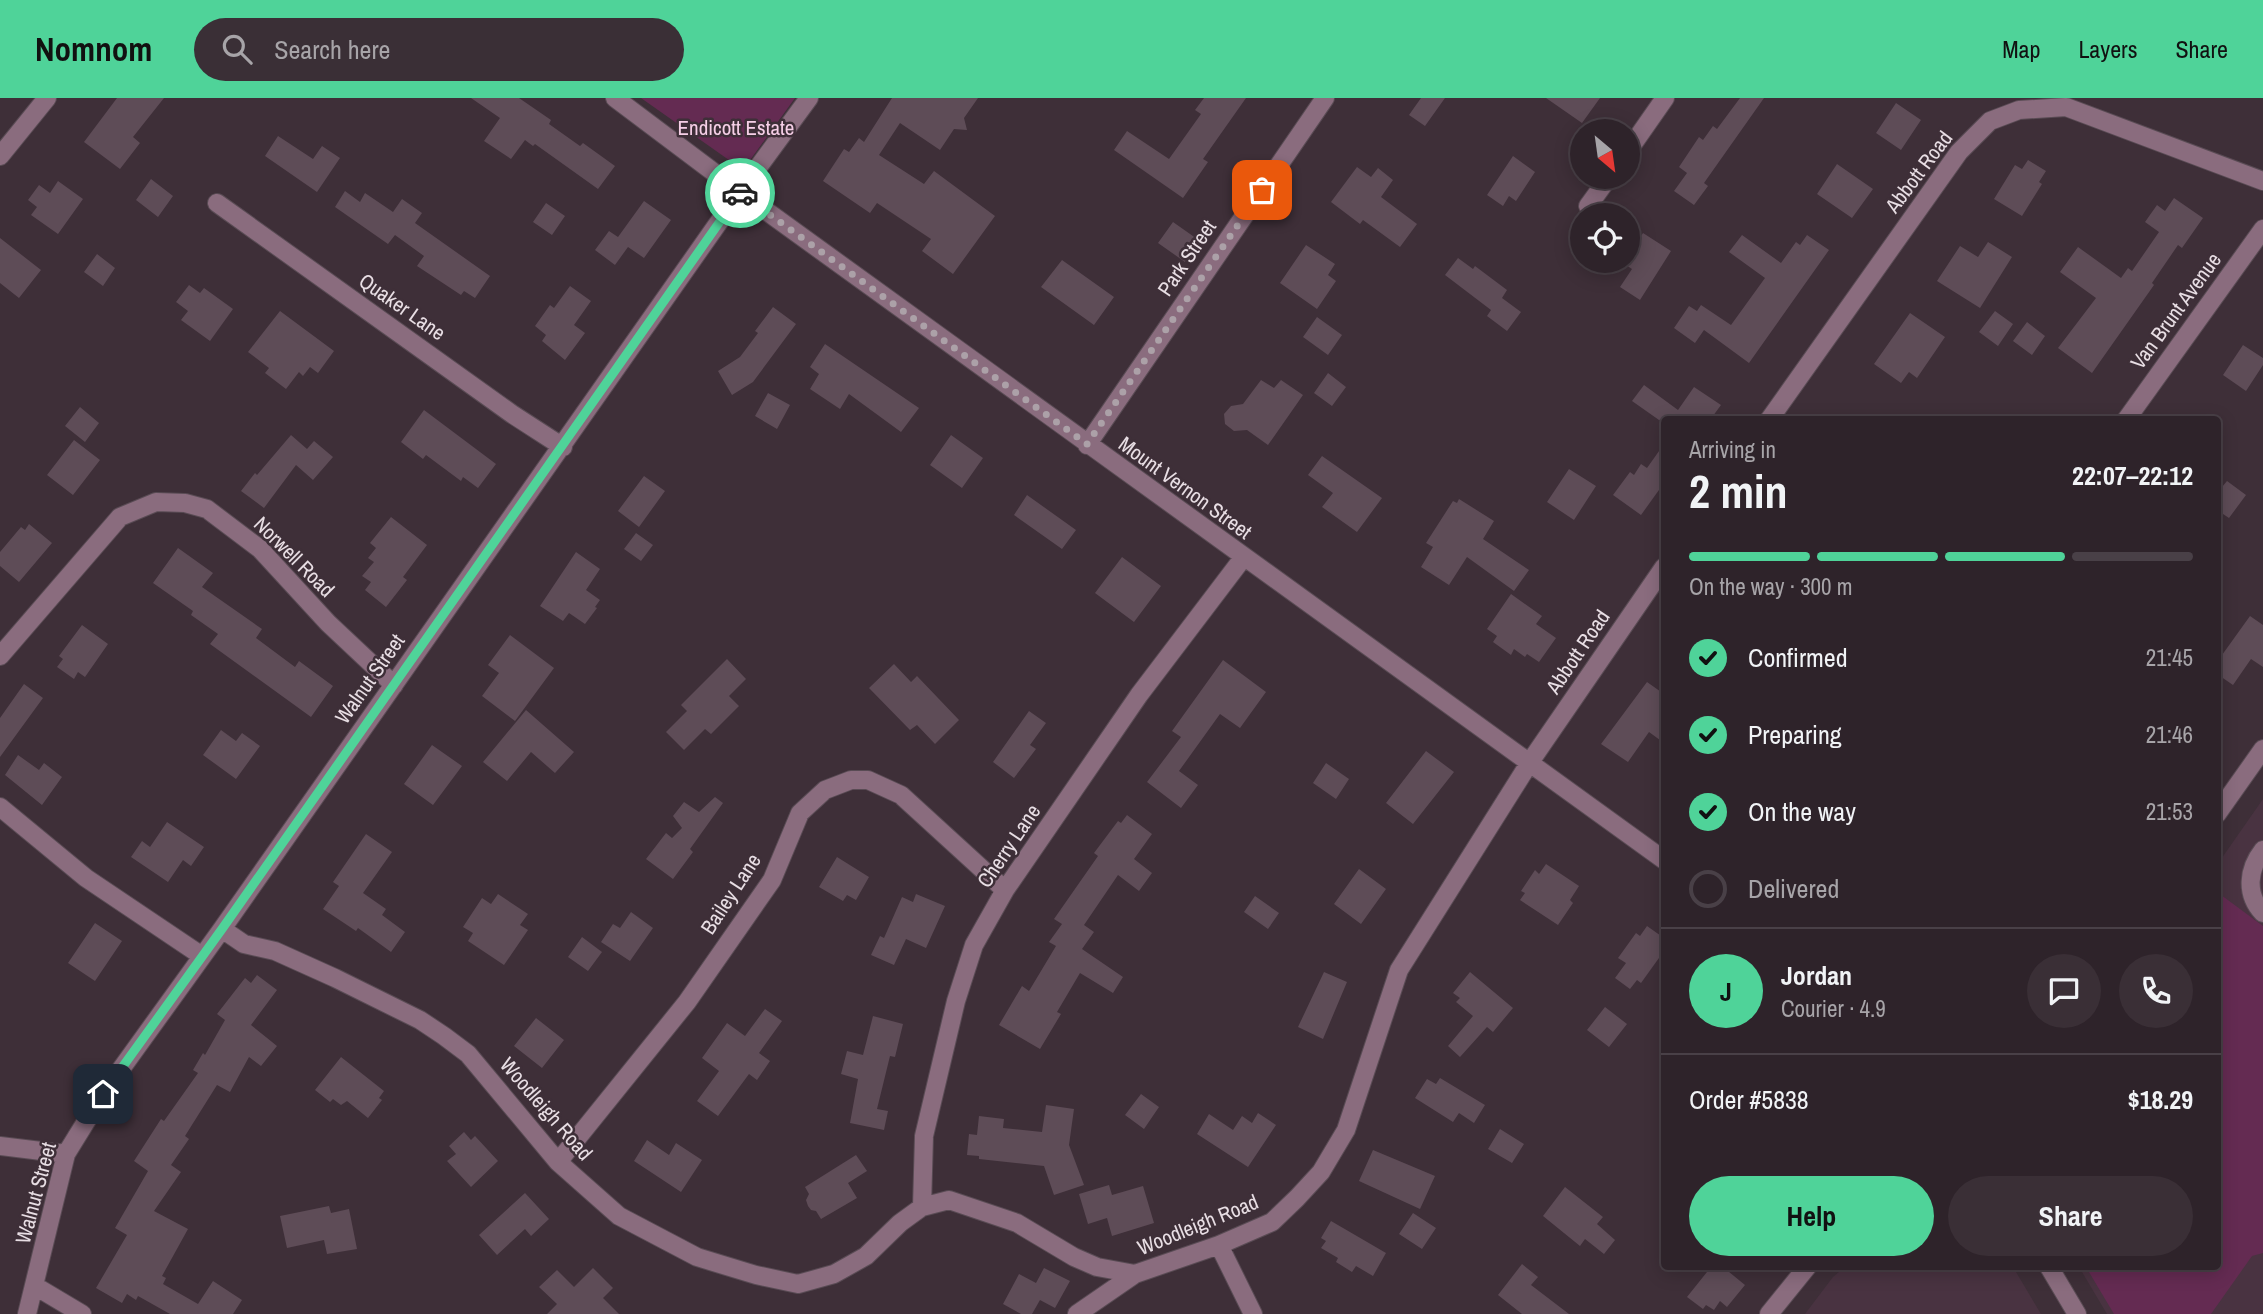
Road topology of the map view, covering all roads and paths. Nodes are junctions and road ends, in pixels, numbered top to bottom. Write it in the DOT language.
graph roads {
  1 [pos="47,98"];
  2 [pos="615,98"];
  3 [pos="808,98"];
  4 [pos="1325,98"];
  5 [pos="1665,98"];
  6 [pos="1640,134"];
  7 [pos="0,156"];
  8 [pos="2263,181"];
  9 [pos="740,192"];
  10 [pos="217,203"];
  11 [pos="2263,229"];
  12 [pos="1772,416"];
  13 [pos="2129,416"];
  14 [pos="1087,444"];
  15 [pos="563,447"];
  16 [pos="1243,558"];
  17 [pos="1661,571"];
  18 [pos="0,656"];
  19 [pos="394,685"];
  20 [pos="2263,750"];
  21 [pos="1530,762"];
  22 [pos="0,807"];
  23 [pos="2221,808"];
  24 [pos="2263,850"];
  25 [pos="1661,858"];
  26 [pos="1006,890"];
  27 [pos="2263,913"];
  28 [pos="222,929"];
  29 [pos="202,956"];
  30 [pos="0,1146"];
  31 [pos="66,1154"];
  32 [pos="558,1161"];
  33 [pos="922,1207"];
  34 [pos="1219,1245"];
  35 [pos="1805,1270"];
  36 [pos="2051,1270"];
  37 [pos="1135,1274"];
  38 [pos="35,1286"];
  39 [pos="27,1314"];
  40 [pos="82,1314"];
  41 [pos="1077,1314"];
  42 [pos="1253,1314"];
  43 [pos="1769,1314"];
  44 [pos="2077,1314"];
  1 -- 7 [label="street"];
  2 -- 9 [label="street, Mount Vernon Street"];
  3 -- 9 [label="street, Walnut Street"];
  4 -- 14 [label="street, Park Street"];
  5 -- 6 [label="street"];
  8 -- 12 [label="street, Abbott Road"];
  9 -- 14 [label="street, Mount Vernon Street"];
  9 -- 15 [label="street, Walnut Street"];
  10 -- 15 [label="street, Quaker Lane"];
  11 -- 13 [label="street, Van Brunt Avenue"];
  14 -- 16 [label="street, Mount Vernon Street"];
  15 -- 19 [label="street, Walnut Street"];
  16 -- 21 [label="street, Mount Vernon Street"];
  16 -- 26 [label="street, Cherry Lane"];
  17 -- 21 [label="street, Abbott Road"];
  18 -- 19 [label="street, Norwell Road"];
  19 -- 28 [label="street, Walnut Street"];
  20 -- 23 [label="street"];
  21 -- 25 [label="street, Mount Vernon Street"];
  21 -- 34 [label="street, Woodleigh Road"];
  22 -- 29 [label="street"];
  24 -- 27 [label="street"];
  26 -- 32 [label="street, Bailey Lane"];
  26 -- 33 [label="street, Cherry Lane"];
  28 -- 29 [label="street, Walnut Street"];
  28 -- 32 [label="street, Woodleigh Road"];
  29 -- 31 [label="street, Walnut Street"];
  30 -- 31 [label="street"];
  31 -- 38 [label="street, Walnut Street"];
  32 -- 33 [label="street, Woodleigh Road"];
  33 -- 37 [label="street, Woodleigh Road"];
  34 -- 37 [label="street, Woodleigh Road"];
  34 -- 42 [label="street"];
  35 -- 43 [label="street"];
  36 -- 44 [label="street"];
  37 -- 41 [label="street"];
  38 -- 39 [label="street, Walnut Street"];
  38 -- 40 [label="street"];
}
